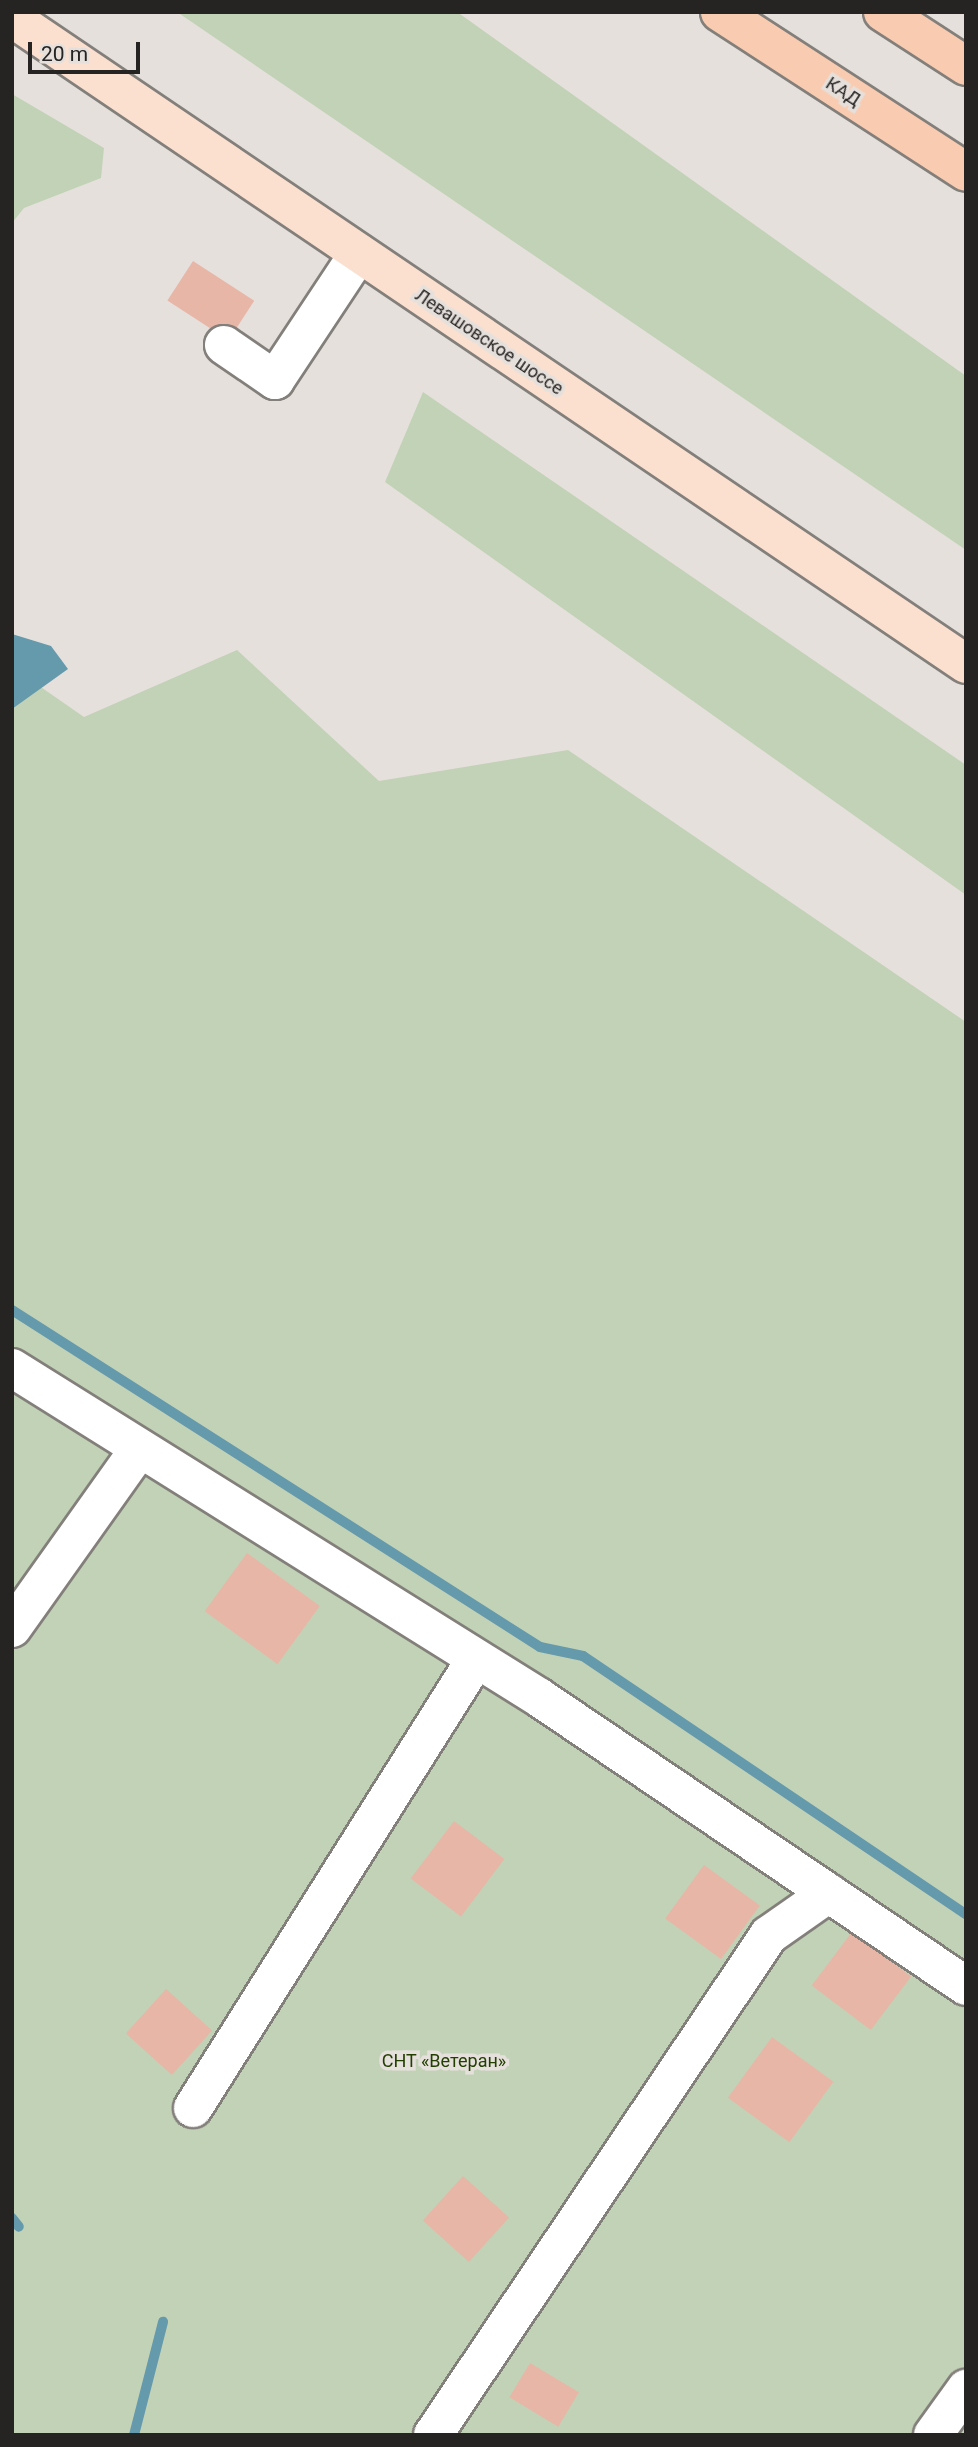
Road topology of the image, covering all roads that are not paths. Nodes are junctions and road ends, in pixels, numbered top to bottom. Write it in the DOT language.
graph roads {
  1 [pos="720,12"];
  2 [pos="883,12"];
  3 [pos="12,18"];
  4 [pos="966,66"];
  5 [pos="966,172"];
  6 [pos="359,253"];
  7 [pos="223,345"];
  8 [pos="966,664"];
  9 [pos="12,1368"];
  10 [pos="139,1449"];
  11 [pos="12,1628"];
  12 [pos="476,1659"];
  13 [pos="829,1894"];
  14 [pos="966,1986"];
  15 [pos="193,2108"];
  16 [pos="966,2389"];
  17 [pos="433,2435"];
  18 [pos="933,2435"];
  1 -- 5 [label="highway, КАД"];
  2 -- 4 [label="highway"];
  3 -- 6 [label="main road, Левашовское шоссе"];
  6 -- 7 [label="lane"];
  6 -- 8 [label="main road, Левашовское шоссе"];
  9 -- 10 [label="lane"];
  10 -- 11 [label="lane"];
  10 -- 12 [label="lane"];
  12 -- 13 [label="lane"];
  12 -- 15 [label="lane"];
  13 -- 14 [label="lane"];
  13 -- 17 [label="lane"];
  16 -- 18 [label="lane"];
}
